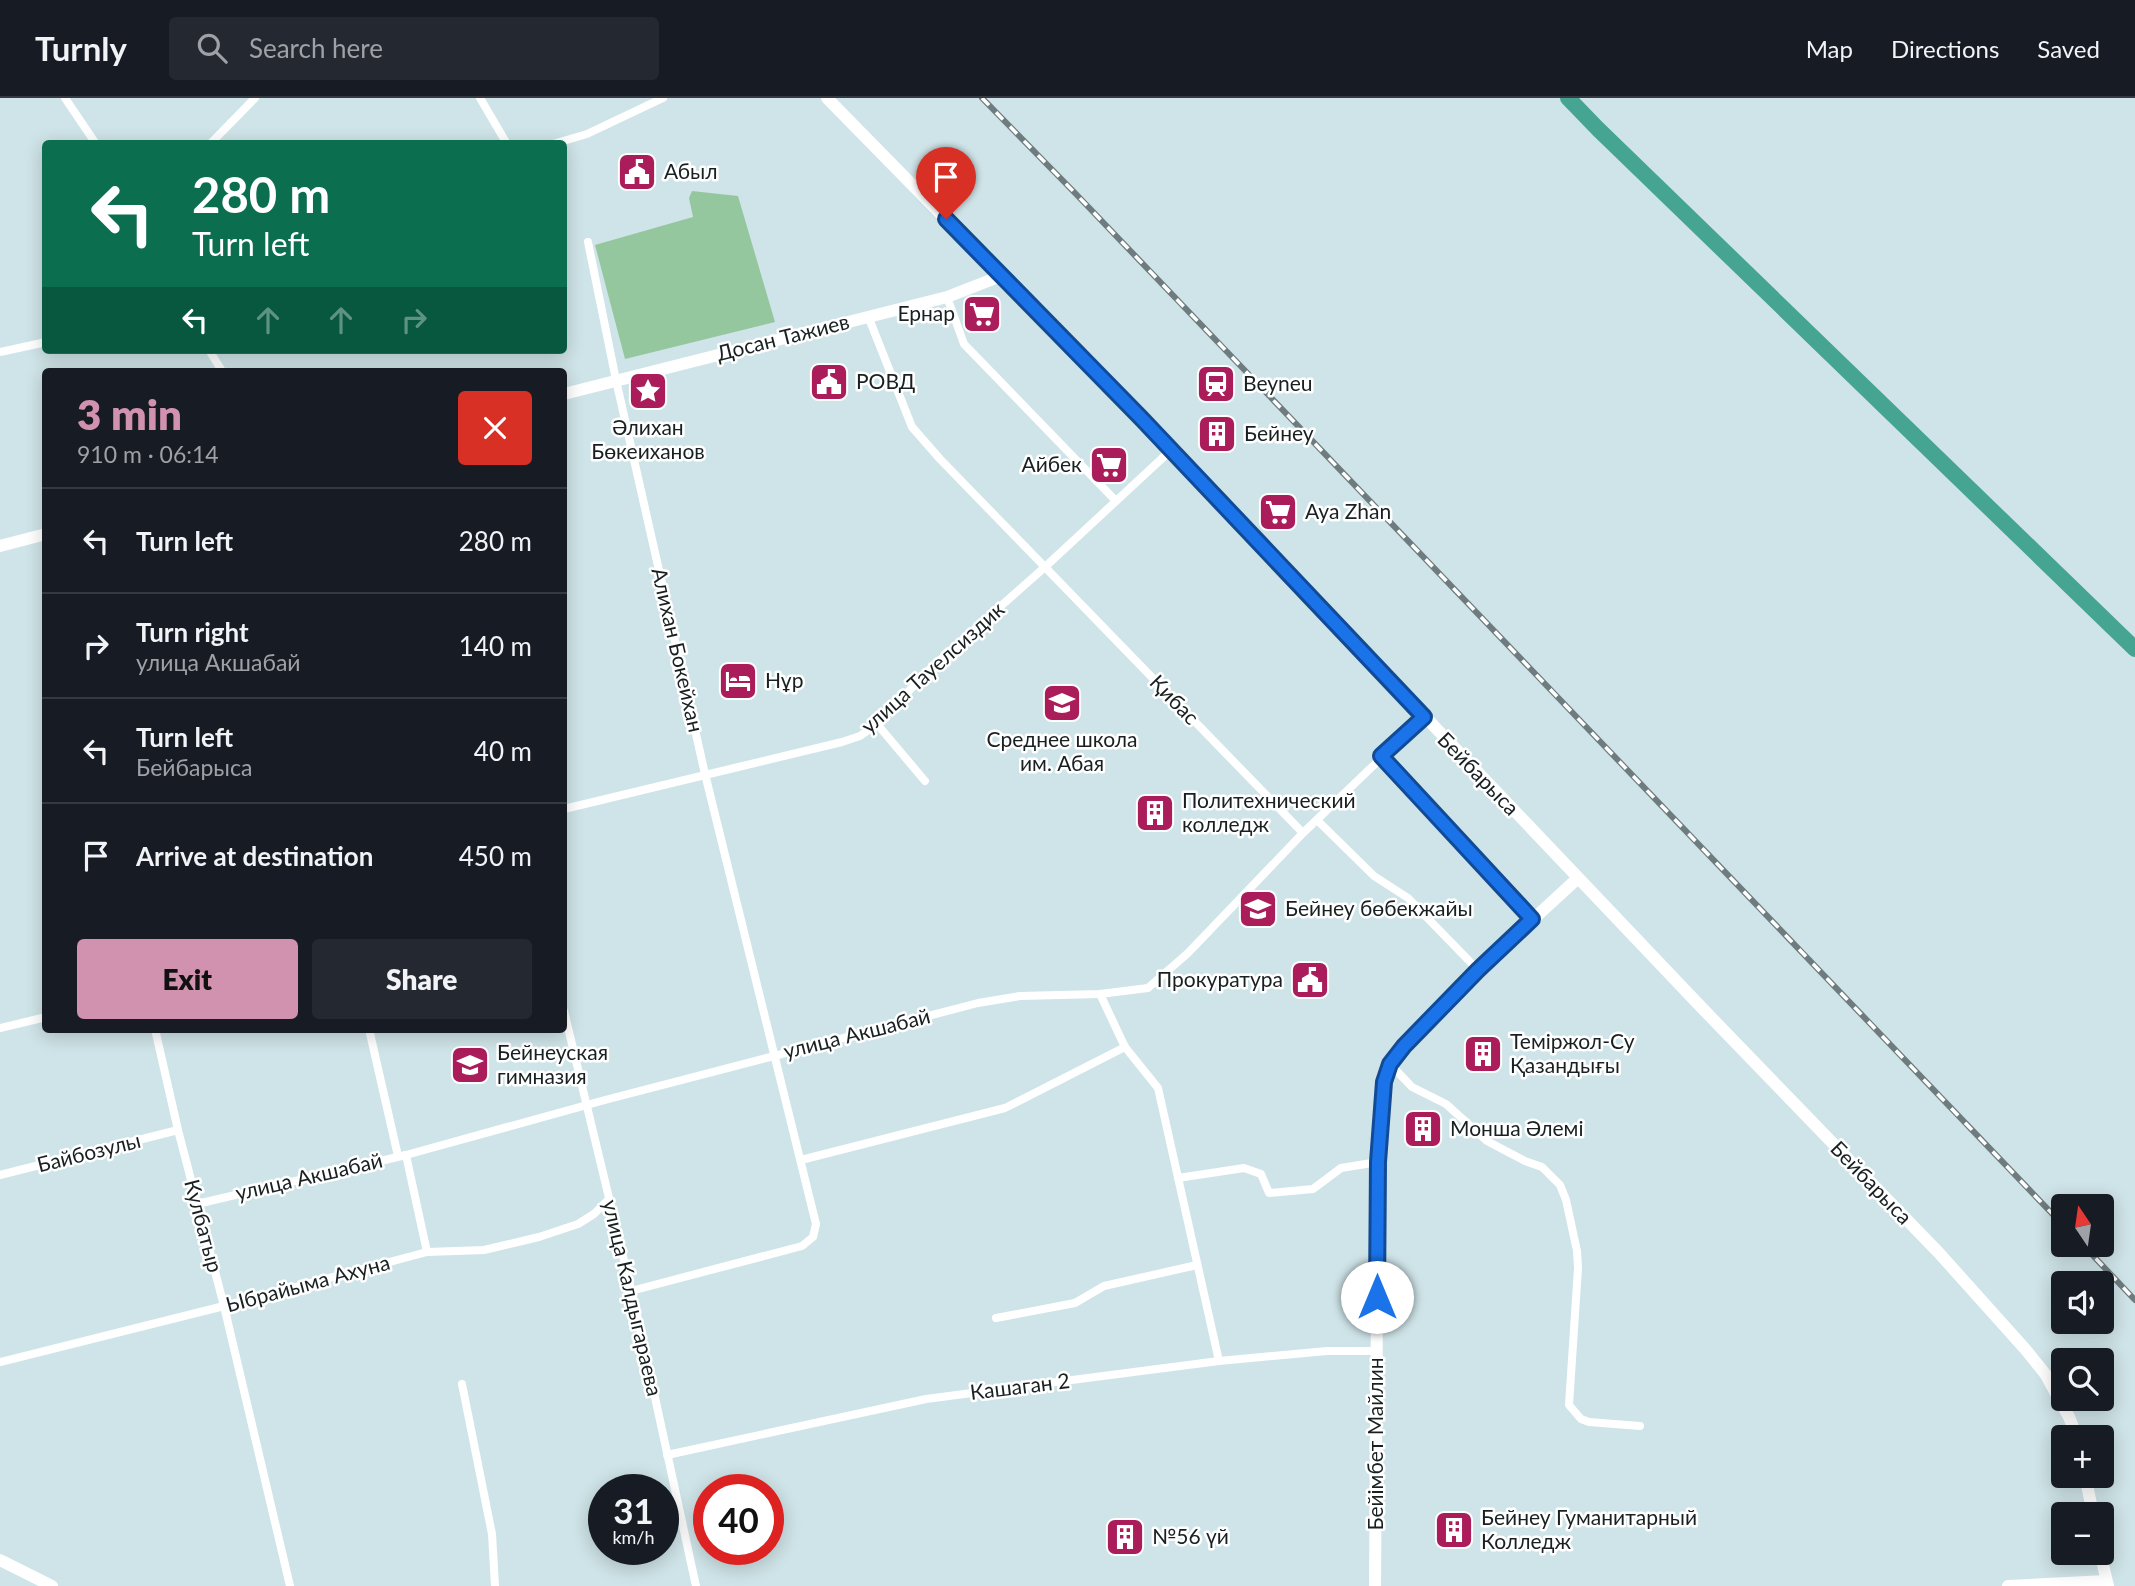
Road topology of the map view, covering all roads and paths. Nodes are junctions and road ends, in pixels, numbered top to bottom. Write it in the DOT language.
graph roads {
  1 [pos="65,98"];
  2 [pos="255,98"];
  3 [pos="480,98"];
  4 [pos="663,98"];
  5 [pos="827,98"];
  6 [pos="1568,98"];
  7 [pos="93,140"];
  8 [pos="214,140"];
  9 [pos="506,140"];
  10 [pos="567,140"];
  11 [pos="588,242"];
  12 [pos="1001,276"];
  13 [pos="947,297"];
  14 [pos="868,316"];
  15 [pos="42,343"];
  16 [pos="0,352"];
  17 [pos="616,380"];
  18 [pos="567,393"];
  19 [pos="1170,451"];
  20 [pos="1115,501"];
  21 [pos="42,535"];
  22 [pos="0,546"];
  23 [pos="1045,567"];
  24 [pos="2135,649"];
  25 [pos="1424,717"];
  26 [pos="877,724"];
  27 [pos="1381,756"];
  28 [pos="705,774"];
  29 [pos="925,781"];
  30 [pos="567,807"];
  31 [pos="1317,820"];
  32 [pos="1303,833"];
  33 [pos="1578,878"];
  34 [pos="1532,919"];
  35 [pos="1478,970"];
  36 [pos="1100,994"];
  37 [pos="42,1018"];
  38 [pos="567,1024"];
  39 [pos="0,1028"];
  40 [pos="156,1033"];
  41 [pos="370,1033"];
  42 [pos="1125,1047"];
  43 [pos="775,1055"];
  44 [pos="1390,1064"];
  45 [pos="586,1105"];
  46 [pos="178,1130"];
  47 [pos="402,1155"];
  48 [pos="801,1160"];
  49 [pos="1378,1162"];
  50 [pos="0,1175"];
  51 [pos="1178,1178"];
  52 [pos="609,1199"];
  53 [pos="197,1204"];
  54 [pos="427,1252"];
  55 [pos="1197,1265"];
  56 [pos="631,1291"];
  57 [pos="224,1306"];
  58 [pos="996,1318"];
  59 [pos="1377,1351"];
  60 [pos="1219,1361"];
  61 [pos="0,1362"];
  62 [pos="462,1384"];
  63 [pos="2072,1425"];
  64 [pos="1640,1426"];
  65 [pos="667,1455"];
  66 [pos="0,1560"];
  67 [pos="2102,1565"];
  68 [pos="2106,1584"];
  69 [pos="52,1586"];
  70 [pos="290,1586"];
  71 [pos="495,1586"];
  72 [pos="696,1586"];
  73 [pos="1376,1586"];
  74 [pos="2008,1586"];
  1 -- 7 [label="street"];
  2 -- 8 [label="street"];
  3 -- 9 [label="street"];
  4 -- 10 [label="street"];
  5 -- 12 [label="street, Бейбарыса"];
  6 -- 24 [label="highway"];
  11 -- 17 [label="street, Алихан Бокейхан"];
  12 -- 13 [label="street, Досан Тажиев"];
  12 -- 19 [label="street, Бейбарыса"];
  13 -- 14 [label="street, Досан Тажиев"];
  13 -- 20 [label="street"];
  14 -- 17 [label="street, Досан Тажиев"];
  14 -- 23 [label="street, Қибас"];
  15 -- 16 [label="street"];
  17 -- 18 [label="street, Досан Тажиев"];
  17 -- 28 [label="street, Алихан Бокейхан"];
  19 -- 20 [label="street, улица Тауелсиздик"];
  19 -- 25 [label="street, Бейбарыса"];
  20 -- 23 [label="street, улица Тауелсиздик"];
  21 -- 22 [label="street"];
  23 -- 26 [label="street, улица Тауелсиздик"];
  23 -- 32 [label="street, Қибас"];
  25 -- 27 [label="street, улица Акшабай"];
  25 -- 33 [label="street, Бейбарыса"];
  26 -- 28 [label="street, улица Тауелсиздик"];
  26 -- 29 [label="street"];
  27 -- 31 [label="street, улица Акшабай"];
  27 -- 34 [label="street"];
  28 -- 30 [label="street, улица Тауелсиздик"];
  28 -- 43 [label="street, Алихан Бокейхан"];
  31 -- 32 [label="street, улица Акшабай"];
  31 -- 35 [label="street"];
  32 -- 36 [label="street, улица Акшабай"];
  33 -- 34 [label="street, Бейімбет Майлин"];
  33 -- 63 [label="street, Бейбарыса"];
  34 -- 35 [label="street, Бейімбет Майлин"];
  35 -- 44 [label="street, Бейімбет Майлин"];
  36 -- 42 [label="street"];
  36 -- 43 [label="street, улица Акшабай"];
  37 -- 39 [label="street"];
  38 -- 45 [label="street, улица Калдыгараева"];
  40 -- 46 [label="street, Кулбатыр"];
  41 -- 47 [label="street"];
  42 -- 48 [label="street"];
  42 -- 51 [label="street"];
  43 -- 45 [label="street, улица Акшабай"];
  43 -- 48 [label="street, Алихан Бокейхан"];
  44 -- 49 [label="street, Бейімбет Майлин"];
  44 -- 64 [label="street"];
  45 -- 47 [label="street, улица Акшабай"];
  45 -- 52 [label="street, улица Калдыгараева"];
  46 -- 50 [label="street, Байбозулы"];
  46 -- 53 [label="street, Кулбатыр"];
  47 -- 53 [label="street, улица Акшабай"];
  47 -- 54 [label="street"];
  48 -- 56 [label="street, Алихан Бокейхан"];
  49 -- 51 [label="street"];
  49 -- 59 [label="street, Бейімбет Майлин"];
  51 -- 55 [label="street"];
  52 -- 54 [label="street, Ыбрайыма Ахуна"];
  52 -- 56 [label="street, улица Калдыгараева"];
  53 -- 57 [label="street, Кулбатыр"];
  54 -- 57 [label="street, Ыбрайыма Ахуна"];
  55 -- 58 [label="street"];
  55 -- 60 [label="street"];
  56 -- 65 [label="street, улица Калдыгараева"];
  57 -- 61 [label="street, Ыбрайыма Ахуна"];
  57 -- 70 [label="street, Кулбатыр"];
  59 -- 60 [label="street, Кашаган 2"];
  59 -- 73 [label="street, Бейімбет Майлин"];
  60 -- 65 [label="street, Кашаган 2"];
  62 -- 71 [label="street"];
  65 -- 72 [label="street, улица Калдыгараева"];
  66 -- 69 [label="street"];
  67 -- 68 [label="street"];
  68 -- 74 [label="street"];
}
